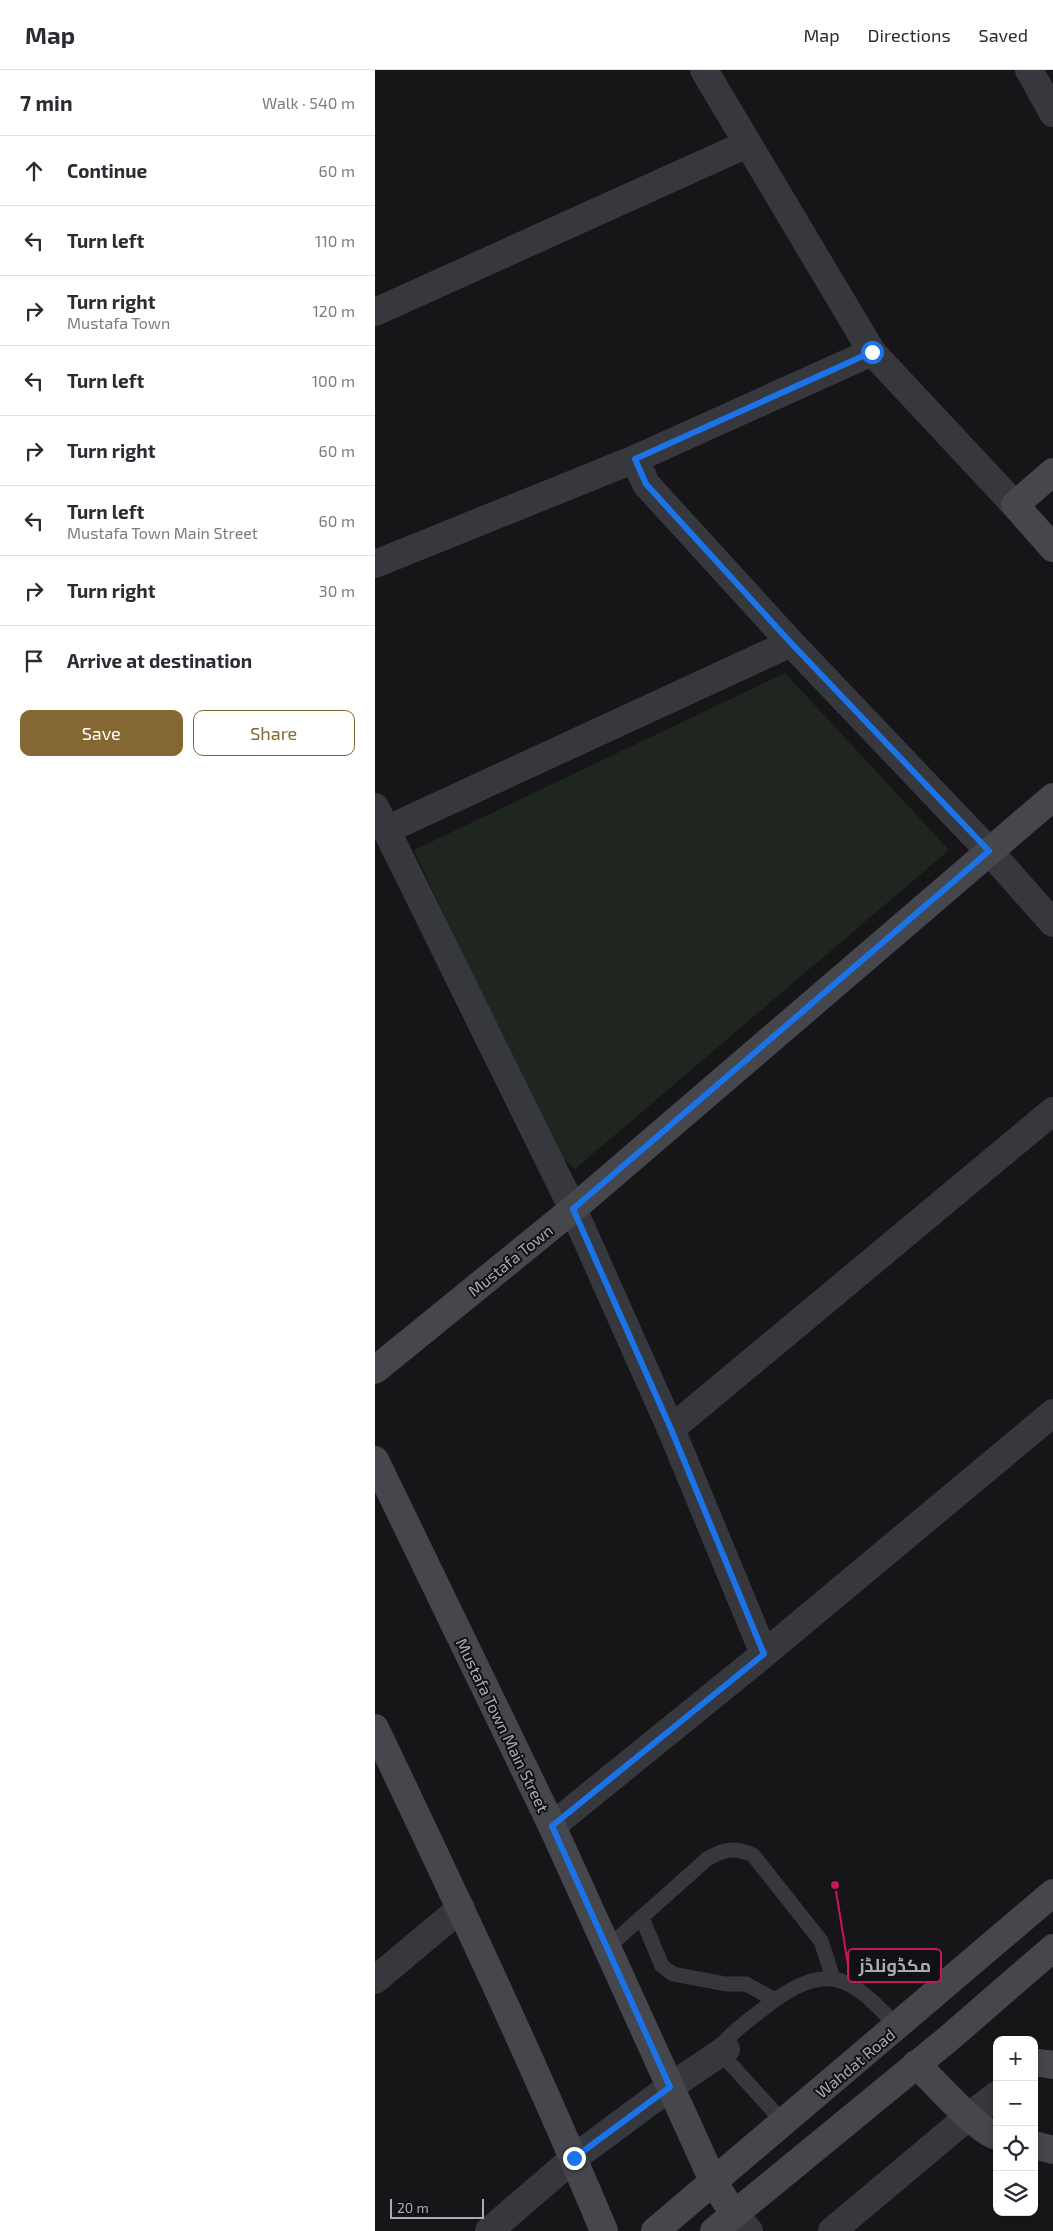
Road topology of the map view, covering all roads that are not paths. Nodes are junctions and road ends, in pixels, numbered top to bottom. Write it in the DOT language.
graph roads {
  1 [pos="704,70"];
  2 [pos="1029,70"];
  3 [pos="1053,113"];
  4 [pos="747,144"];
  5 [pos="375,312"];
  6 [pos="872,352"];
  7 [pos="635,459"];
  8 [pos="1053,472"];
  9 [pos="1015,505"];
  10 [pos="1053,548"];
  11 [pos="375,564"];
  12 [pos="791,643"];
  13 [pos="1053,797"];
  14 [pos="380,819"];
  15 [pos="989,851"];
  16 [pos="1053,923"];
  17 [pos="1053,1111"];
  18 [pos="573,1209"];
  19 [pos="375,1370"];
  20 [pos="1053,1413"];
  21 [pos="671,1429"];
  22 [pos="375,1460"];
  23 [pos="764,1654"];
  24 [pos="375,1728"];
  25 [pos="552,1826"];
  26 [pos="1053,1893"];
  27 [pos="461,1908"];
  28 [pos="642,1918"];
  29 [pos="607,1948"];
  30 [pos="1053,1948"];
  31 [pos="833,1978"];
  32 [pos="375,1980"];
  33 [pos="775,2000"];
  34 [pos="897,2027"];
  35 [pos="726,2049"];
  36 [pos="917,2064"];
  37 [pos="670,2087"];
  38 [pos="993,2098"];
  39 [pos="969,2116"];
  40 [pos="783,2123"];
  41 [pos="993,2135"];
  42 [pos="1038,2146"];
  43 [pos="1053,2150"];
  44 [pos="574,2158"];
  45 [pos="713,2183"];
  46 [pos="732,2225"];
  47 [pos="489,2231"];
  48 [pos="604,2231"];
  49 [pos="655,2231"];
  50 [pos="832,2231"];
  1 -- 4 [label="street"];
  2 -- 3 [label="street"];
  4 -- 5 [label="street"];
  4 -- 6 [label="street"];
  6 -- 7 [label="street"];
  6 -- 9 [label="street"];
  7 -- 11 [label="street"];
  7 -- 12 [label="street"];
  8 -- 9 [label="street"];
  9 -- 10 [label="street"];
  12 -- 14 [label="street"];
  12 -- 15 [label="street"];
  13 -- 15 [label="street, Mustafa Town"];
  14 -- 18 [label="street"];
  15 -- 16 [label="street"];
  15 -- 18 [label="street, Mustafa Town"];
  17 -- 21 [label="street"];
  18 -- 19 [label="street, Mustafa Town"];
  18 -- 21 [label="street"];
  20 -- 23 [label="street"];
  21 -- 23 [label="street"];
  22 -- 25 [label="street, Mustafa Town Main Street"];
  23 -- 25 [label="street"];
  24 -- 27 [label="street"];
  25 -- 29 [label="street, Mustafa Town Main Street"];
  26 -- 34 [label="street, Wahdat Road"];
  27 -- 32 [label="street"];
  27 -- 44 [label="street"];
  28 -- 29 [label="lane"];
  28 -- 31 [label="lane"];
  28 -- 33 [label="lane"];
  29 -- 37 [label="street, Mustafa Town Main Street"];
  30 -- 36 [label="street"];
  31 -- 33 [label="lane"];
  31 -- 34 [label="lane"];
  33 -- 35 [label="lane"];
  34 -- 40 [label="street, Wahdat Road"];
  35 -- 37 [label="street"];
  35 -- 40 [label="lane"];
  36 -- 39 [label="street"];
  36 -- 46 [label="street"];
  37 -- 44 [label="street"];
  37 -- 45 [label="street, Mustafa Town Main Street"];
  38 -- 39 [label="street"];
  39 -- 41 [label="street"];
  39 -- 50 [label="street"];
  40 -- 45 [label="street, Wahdat Road"];
  42 -- 43 [label="street"];
  44 -- 47 [label="street"];
  44 -- 48 [label="street"];
  45 -- 46 [label="street, Mustafa Town Main Street"];
  45 -- 49 [label="street, Wahdat Road"];
}
